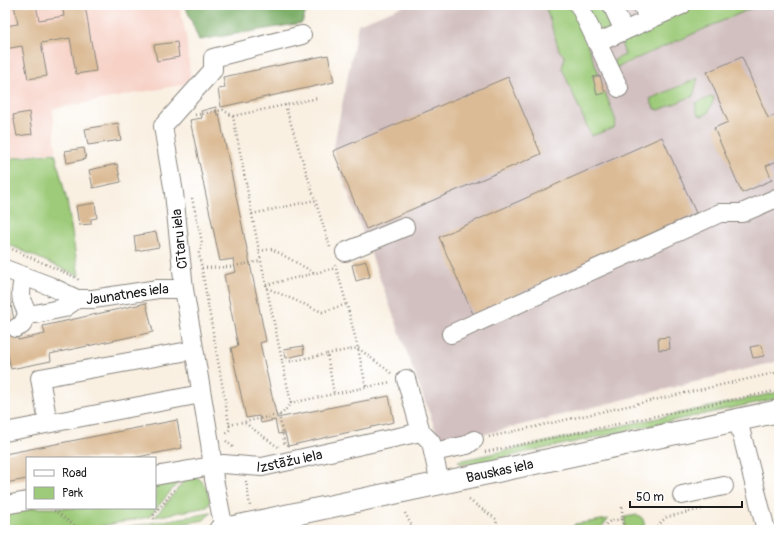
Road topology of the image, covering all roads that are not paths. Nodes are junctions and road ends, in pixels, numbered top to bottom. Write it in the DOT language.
graph roads {
  1 [pos="579,5"];
  2 [pos="612,5"];
  3 [pos="676,6"];
  4 [pos="645,12"];
  5 [pos="624,31"];
  6 [pos="302,35"];
  7 [pos="597,43"];
  8 [pos="619,88"];
  9 [pos="779,197"];
  10 [pos="405,227"];
  11 [pos="337,255"];
  12 [pos="5,269"];
  13 [pos="24,276"];
  14 [pos="184,289"];
  15 [pos="81,293"];
  16 [pos="28,313"];
  17 [pos="16,328"];
  18 [pos="451,334"];
  19 [pos="194,350"];
  20 [pos="403,379"];
  21 [pos="201,394"];
  22 [pos="779,411"];
  23 [pos="738,420"];
  24 [pos="48,423"];
  25 [pos="5,432"];
  26 [pos="421,432"];
  27 [pos="477,446"];
  28 [pos="433,452"];
  29 [pos="212,465"];
  30 [pos="156,476"];
  31 [pos="440,484"];
  32 [pos="724,486"];
  33 [pos="682,495"];
  34 [pos="26,501"];
  35 [pos="5,505"];
  36 [pos="222,530"];
  37 [pos="766,530"];
  1 -- 7 [label="street"];
  2 -- 5 [label="street"];
  3 -- 4 [label="street"];
  4 -- 5 [label="street"];
  5 -- 7 [label="street"];
  6 -- 14 [label="street, Cītaru iela"];
  7 -- 8 [label="street"];
  9 -- 18 [label="street"];
  10 -- 11 [label="street"];
  12 -- 13 [label="street, Jaunatnes iela"];
  13 -- 15 [label="street, Jaunatnes iela"];
  13 -- 16 [label="street"];
  14 -- 15 [label="street, Jaunatnes iela"];
  14 -- 19 [label="street, Cītaru iela"];
  15 -- 16 [label="street"];
  16 -- 17 [label="street"];
  19 -- 21 [label="street, Cītaru iela"];
  19 -- 24 [label="street"];
  20 -- 26 [label="street"];
  21 -- 24 [label="street"];
  21 -- 29 [label="street, Cītaru iela"];
  22 -- 23 [label="main road, Bauskas iela"];
  23 -- 31 [label="main road, Bauskas iela"];
  23 -- 37 [label="street"];
  24 -- 25 [label="street"];
  26 -- 28 [label="street"];
  26 -- 29 [label="street, Izstāžu iela"];
  27 -- 28 [label="street"];
  28 -- 31 [label="street"];
  29 -- 30 [label="street, Izstāžu iela"];
  29 -- 36 [label="street, Cītaru iela"];
  31 -- 36 [label="main road, Bauskas iela"];
  32 -- 33 [label="street"];
  34 -- 35 [label="street"];
}
